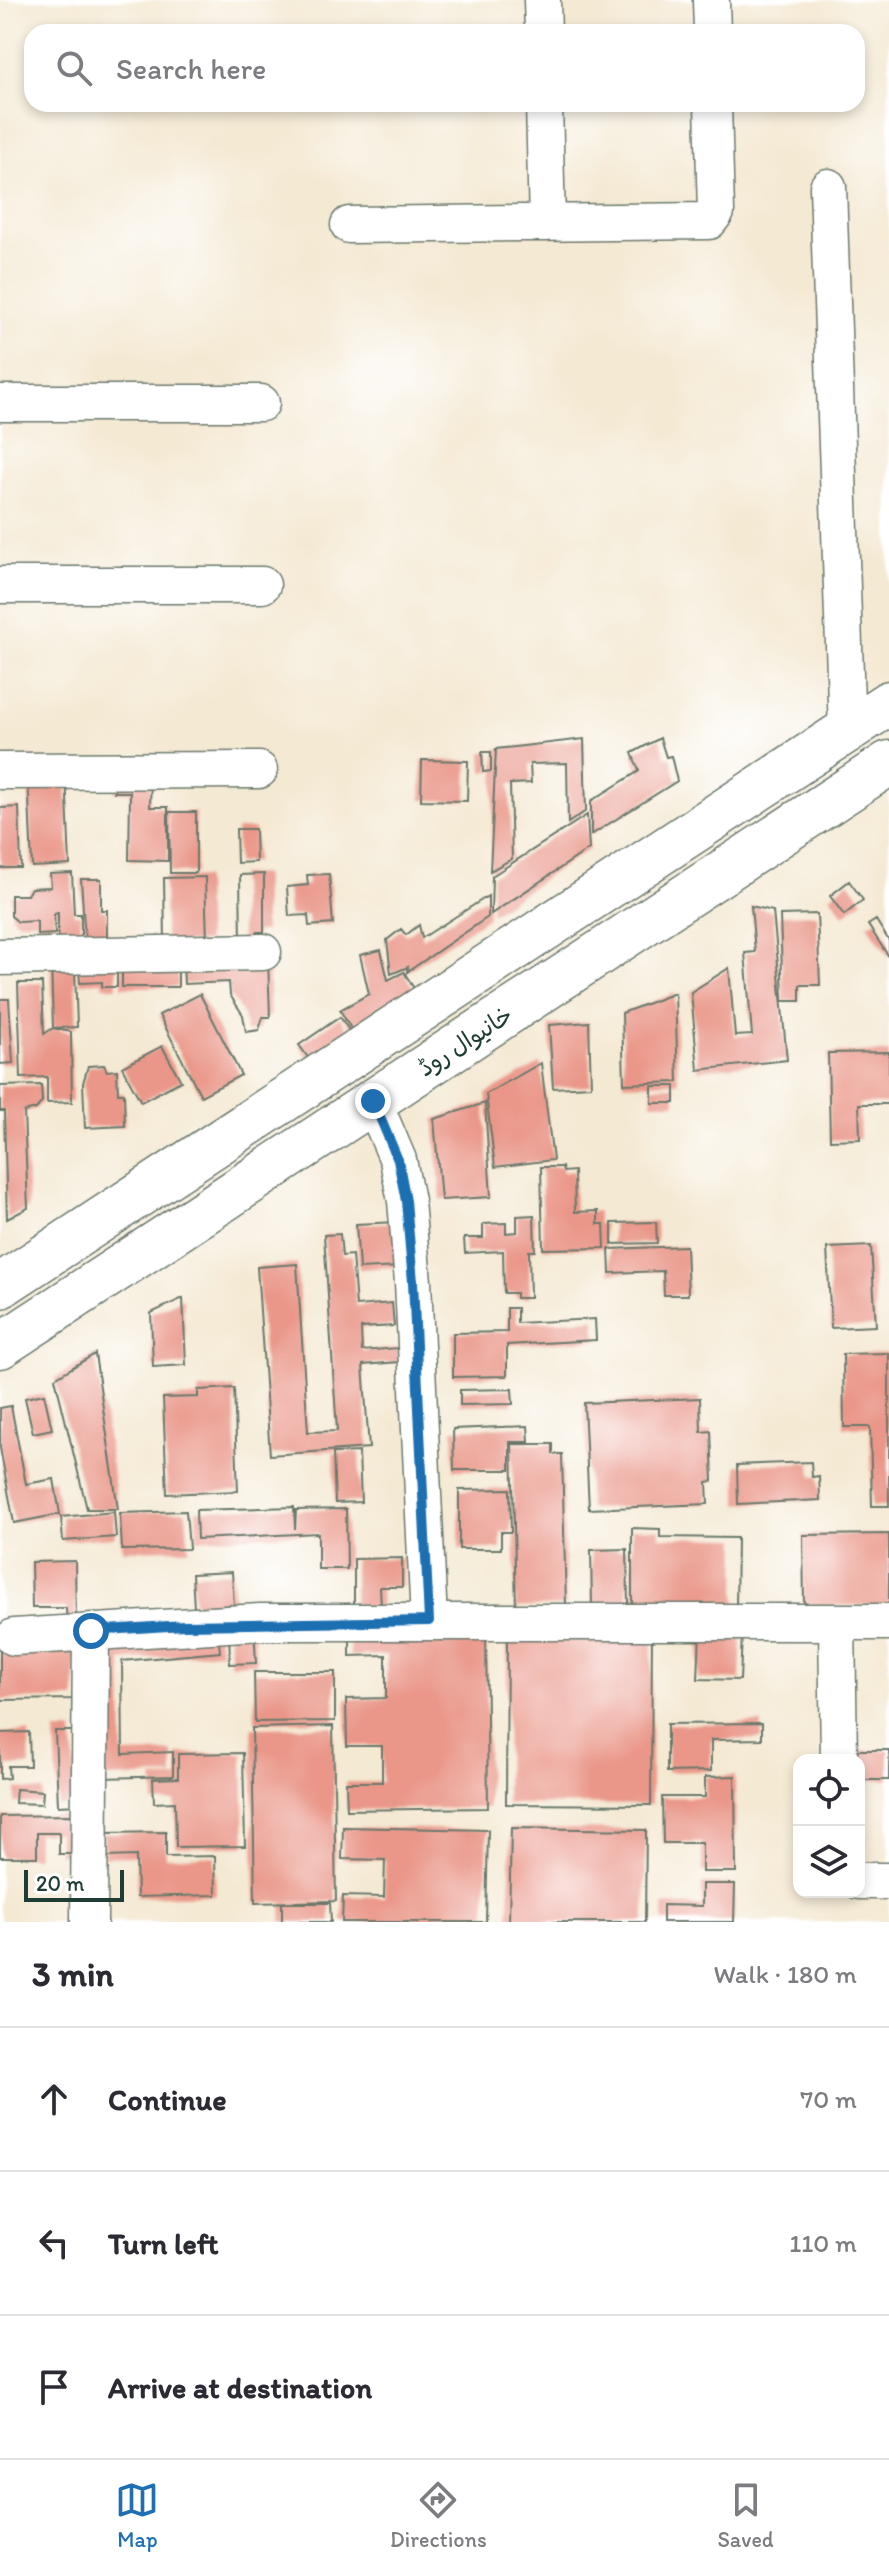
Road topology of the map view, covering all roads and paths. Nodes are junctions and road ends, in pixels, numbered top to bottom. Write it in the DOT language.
graph roads {
  1 [pos="542,0"];
  2 [pos="711,0"];
  3 [pos="543,24"];
  4 [pos="712,24"];
  5 [pos="544,112"];
  6 [pos="713,112"];
  7 [pos="828,187"];
  8 [pos="547,223"];
  9 [pos="349,225"];
  10 [pos="0,403"];
  11 [pos="261,403"];
  12 [pos="0,585"];
  13 [pos="262,585"];
  14 [pos="889,703"];
  15 [pos="847,731"];
  16 [pos="889,763"];
  17 [pos="259,770"];
  18 [pos="0,771"];
  19 [pos="263,952"];
  20 [pos="0,957"];
  21 [pos="373,1101"];
  22 [pos="0,1286"];
  23 [pos="0,1346"];
  24 [pos="429,1621"];
  25 [pos="837,1622"];
  26 [pos="889,1622"];
  27 [pos="91,1631"];
  28 [pos="14,1637"];
  29 [pos="839,1754"];
  30 [pos="865,1881"];
  31 [pos="889,1881"];
  32 [pos="89,1922"];
  1 -- 3 [label="street"];
  2 -- 4 [label="street"];
  5 -- 8 [label="street"];
  6 -- 8 [label="street"];
  7 -- 15 [label="street"];
  8 -- 9 [label="street"];
  10 -- 11 [label="street"];
  12 -- 13 [label="street"];
  14 -- 15 [label="main road, خانیوال روڈ"];
  15 -- 22 [label="main road, خانیوال روڈ"];
  16 -- 21 [label="main road, خانیوال روڈ"];
  17 -- 18 [label="street"];
  19 -- 20 [label="street"];
  21 -- 23 [label="main road, خانیوال روڈ"];
  21 -- 24 [label="street"];
  24 -- 25 [label="street"];
  24 -- 27 [label="street"];
  25 -- 26 [label="street"];
  25 -- 29 [label="street"];
  27 -- 28 [label="street"];
  27 -- 32 [label="street"];
  30 -- 31 [label="street"];
}
